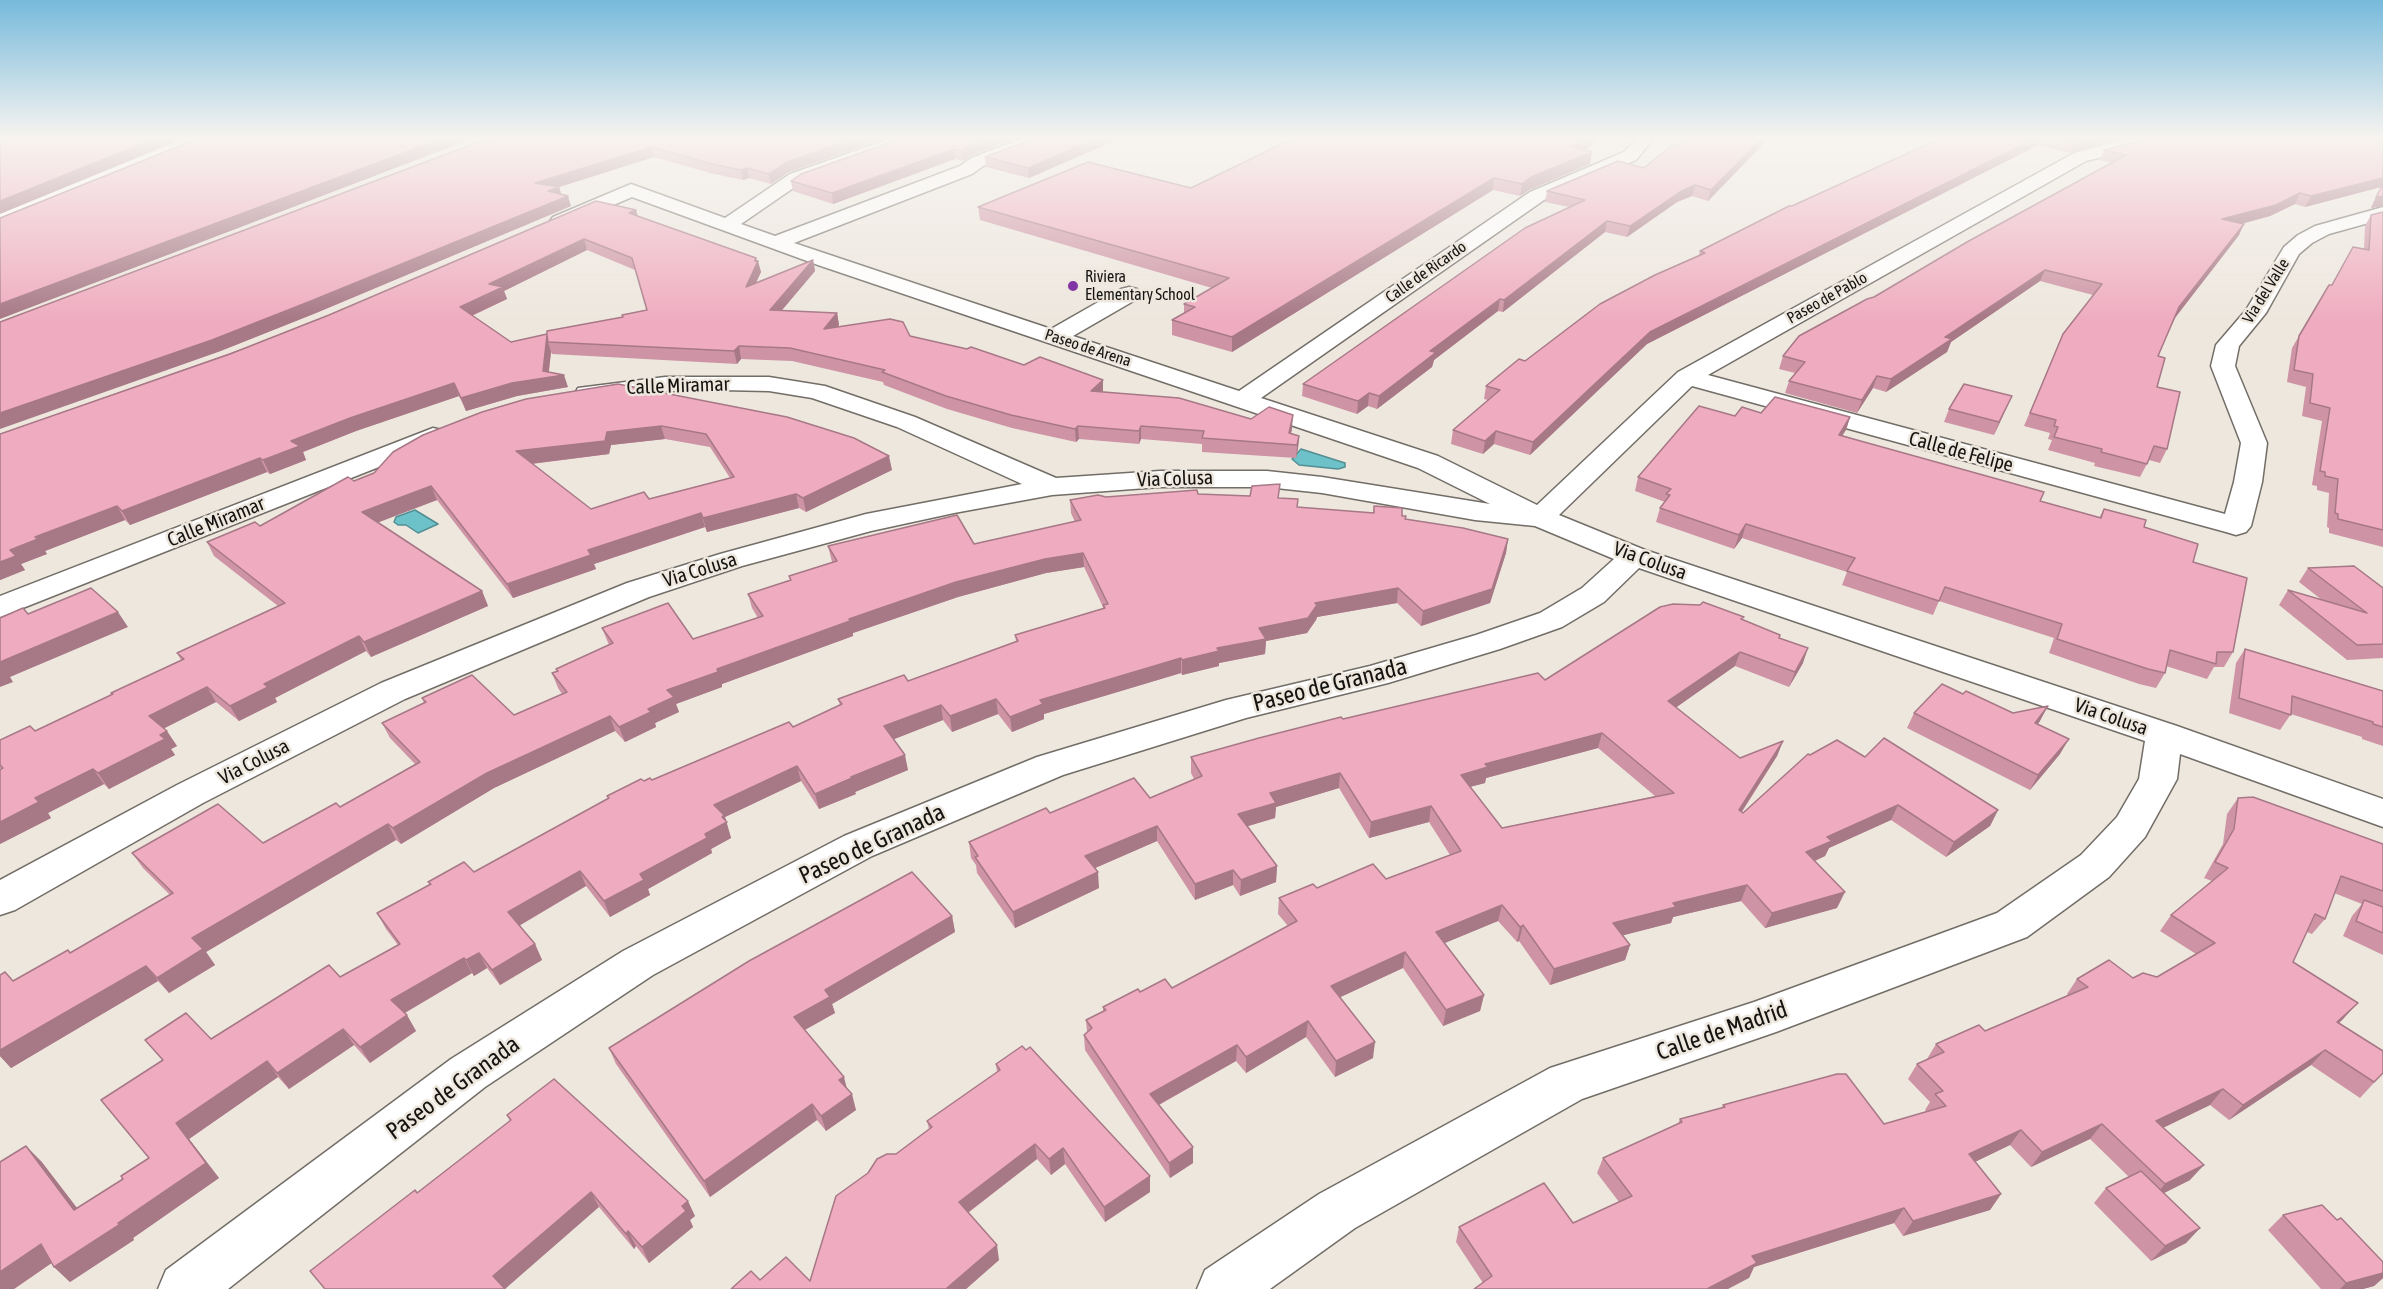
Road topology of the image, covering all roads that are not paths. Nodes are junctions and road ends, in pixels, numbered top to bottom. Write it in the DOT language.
graph roads {
  1 [pos="39,199"];
  2 [pos="58,199"];
  3 [pos="610,199"];
  4 [pos="657,199"];
  5 [pos="765,199"];
  6 [pos="889,199"];
  7 [pos="1532,199"];
  8 [pos="2005,199"];
  9 [pos="2383,213"];
  10 [pos="0,215"];
  11 [pos="0,223"];
  12 [pos="728,224"];
  13 [pos="543,228"];
  14 [pos="777,242"];
  15 [pos="1129,294"];
  16 [pos="1054,337"];
  17 [pos="1687,377"];
  18 [pos="561,397"];
  19 [pos="1243,399"];
  20 [pos="455,427"];
  21 [pos="1052,487"];
  22 [pos="1540,518"];
  23 [pos="2236,526"];
  24 [pos="1634,556"];
  25 [pos="0,608"];
  26 [pos="2164,735"];
  27 [pos="2383,813"];
  28 [pos="0,899"];
  29 [pos="185,1289"];
  30 [pos="1224,1289"];
  1 -- 10 [label="street"];
  2 -- 11 [label="street"];
  3 -- 13 [label="street, Paseo de Arena"];
  4 -- 12 [label="street, Paseo de Arena"];
  5 -- 12 [label="street"];
  6 -- 14 [label="street"];
  7 -- 19 [label="street, Calle de Ricardo"];
  8 -- 17 [label="street, Paseo de Pablo"];
  9 -- 23 [label="street, Via del Valle"];
  12 -- 14 [label="street, Paseo de Arena"];
  14 -- 16 [label="street, Paseo de Arena"];
  15 -- 16 [label="street"];
  16 -- 19 [label="street, Paseo de Arena"];
  17 -- 22 [label="street, Paseo de Pablo"];
  17 -- 23 [label="street, Calle de Felipe"];
  18 -- 21 [label="street, Calle Miramar"];
  19 -- 22 [label="street, Paseo de Arena"];
  20 -- 25 [label="street, Calle Miramar"];
  21 -- 22 [label="street, Via Colusa"];
  21 -- 28 [label="street, Via Colusa"];
  22 -- 24 [label="street, Via Colusa"];
  24 -- 26 [label="street, Via Colusa"];
  24 -- 29 [label="street, Paseo de Granada"];
  26 -- 27 [label="street, Via Colusa"];
  26 -- 30 [label="street, Calle de Madrid"];
}
